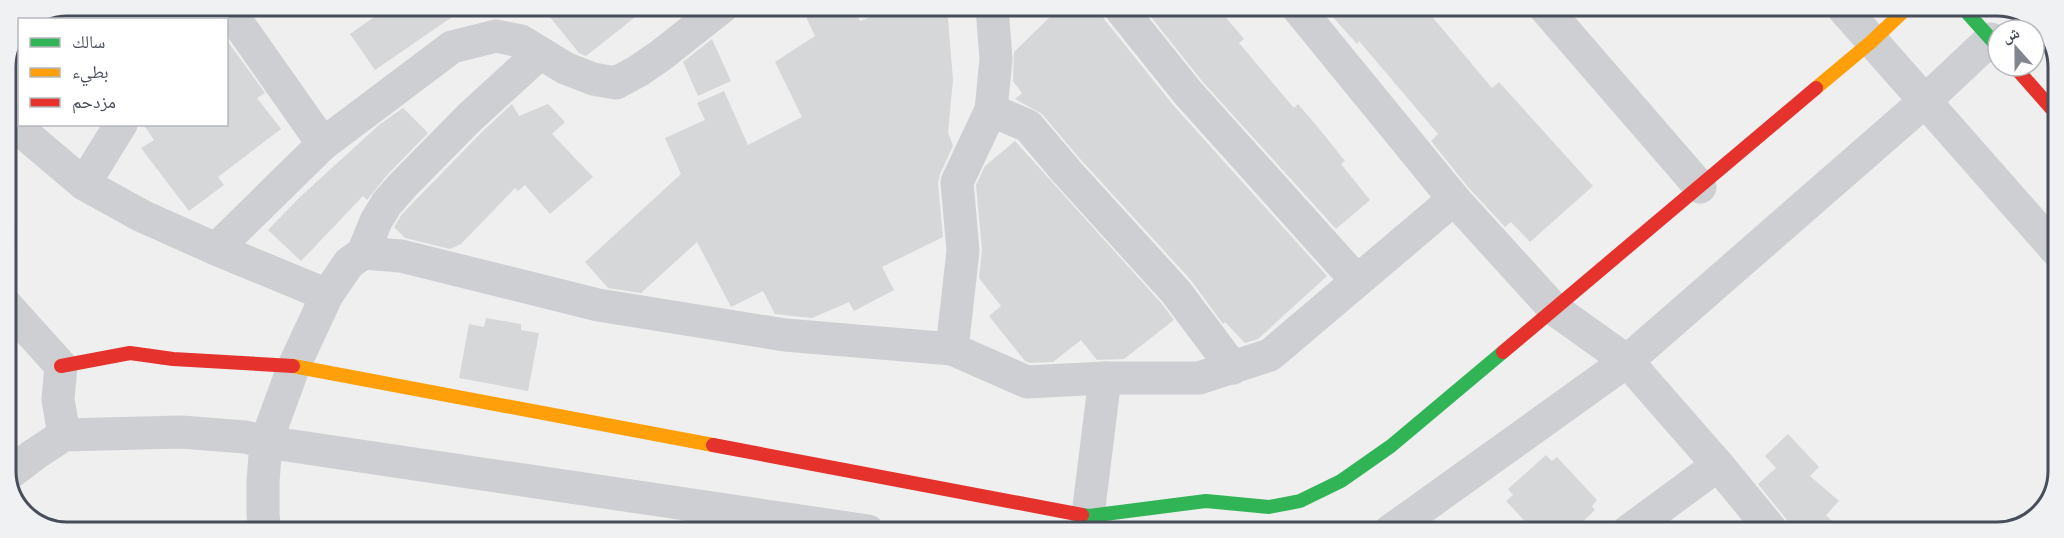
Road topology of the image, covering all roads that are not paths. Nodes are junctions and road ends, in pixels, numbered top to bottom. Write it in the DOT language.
graph roads {
  1 [pos="710,16"];
  2 [pos="993,16"];
  3 [pos="1126,16"];
  4 [pos="1304,16"];
  5 [pos="1552,16"];
  6 [pos="1850,16"];
  7 [pos="1899,16"];
  8 [pos="1970,16"];
  9 [pos="229,17"];
  10 [pos="1986,33"];
  11 [pos="1871,42"];
  12 [pos="1986,50"];
  13 [pos="540,53"];
  14 [pos="2025,78"];
  15 [pos="1925,101"];
  16 [pos="2047,104"];
  17 [pos="991,110"];
  18 [pos="16,125"];
  19 [pos="120,126"];
  20 [pos="323,144"];
  21 [pos="84,184"];
  22 [pos="1700,187"];
  23 [pos="1454,199"];
  24 [pos="2047,240"];
  25 [pos="216,249"];
  26 [pos="363,253"];
  27 [pos="1358,281"];
  28 [pos="327,294"];
  29 [pos="1554,309"];
  30 [pos="17,317"];
  31 [pos="951,350"];
  32 [pos="1627,361"];
  33 [pos="61,366"];
  34 [pos="294,366"];
  35 [pos="1233,368"];
  36 [pos="1105,378"];
  37 [pos="64,435"];
  38 [pos="266,442"];
  39 [pos="1718,465"];
  40 [pos="17,467"];
  41 [pos="260,522"];
  42 [pos="807,522"];
  43 [pos="1083,522"];
  44 [pos="1088,522"];
  45 [pos="1093,522"];
  46 [pos="1403,522"];
  47 [pos="1641,522"];
  48 [pos="1765,522"];
  1 -- 13 [label="street"];
  2 -- 17 [label="street"];
  3 -- 27 [label="street"];
  4 -- 23 [label="street"];
  5 -- 22 [label="street"];
  6 -- 11 [label="street"];
  7 -- 11 [label="street"];
  8 -- 10 [label="street"];
  9 -- 20 [label="street"];
  11 -- 15 [label="street"];
  11 -- 22 [label="street"];
  12 -- 15 [label="street"];
  13 -- 20 [label="street"];
  13 -- 26 [label="street"];
  14 -- 16 [label="street"];
  15 -- 24 [label="street"];
  15 -- 32 [label="street"];
  17 -- 31 [label="street"];
  17 -- 35 [label="street"];
  18 -- 21 [label="street"];
  19 -- 21 [label="street"];
  20 -- 25 [label="street"];
  21 -- 25 [label="street"];
  22 -- 29 [label="street"];
  23 -- 27 [label="street"];
  23 -- 29 [label="street"];
  25 -- 28 [label="street"];
  26 -- 28 [label="street"];
  26 -- 31 [label="street"];
  27 -- 35 [label="street"];
  28 -- 34 [label="street"];
  29 -- 32 [label="street"];
  29 -- 45 [label="street"];
  30 -- 33 [label="street"];
  31 -- 36 [label="street"];
  32 -- 39 [label="street"];
  32 -- 46 [label="street"];
  33 -- 34 [label="street"];
  33 -- 37 [label="street"];
  34 -- 38 [label="street"];
  34 -- 43 [label="street"];
  35 -- 36 [label="street"];
  36 -- 44 [label="street"];
  37 -- 38 [label="street"];
  37 -- 40 [label="street"];
  38 -- 41 [label="street"];
  38 -- 42 [label="street"];
  39 -- 47 [label="street"];
  39 -- 48 [label="street"];
}
